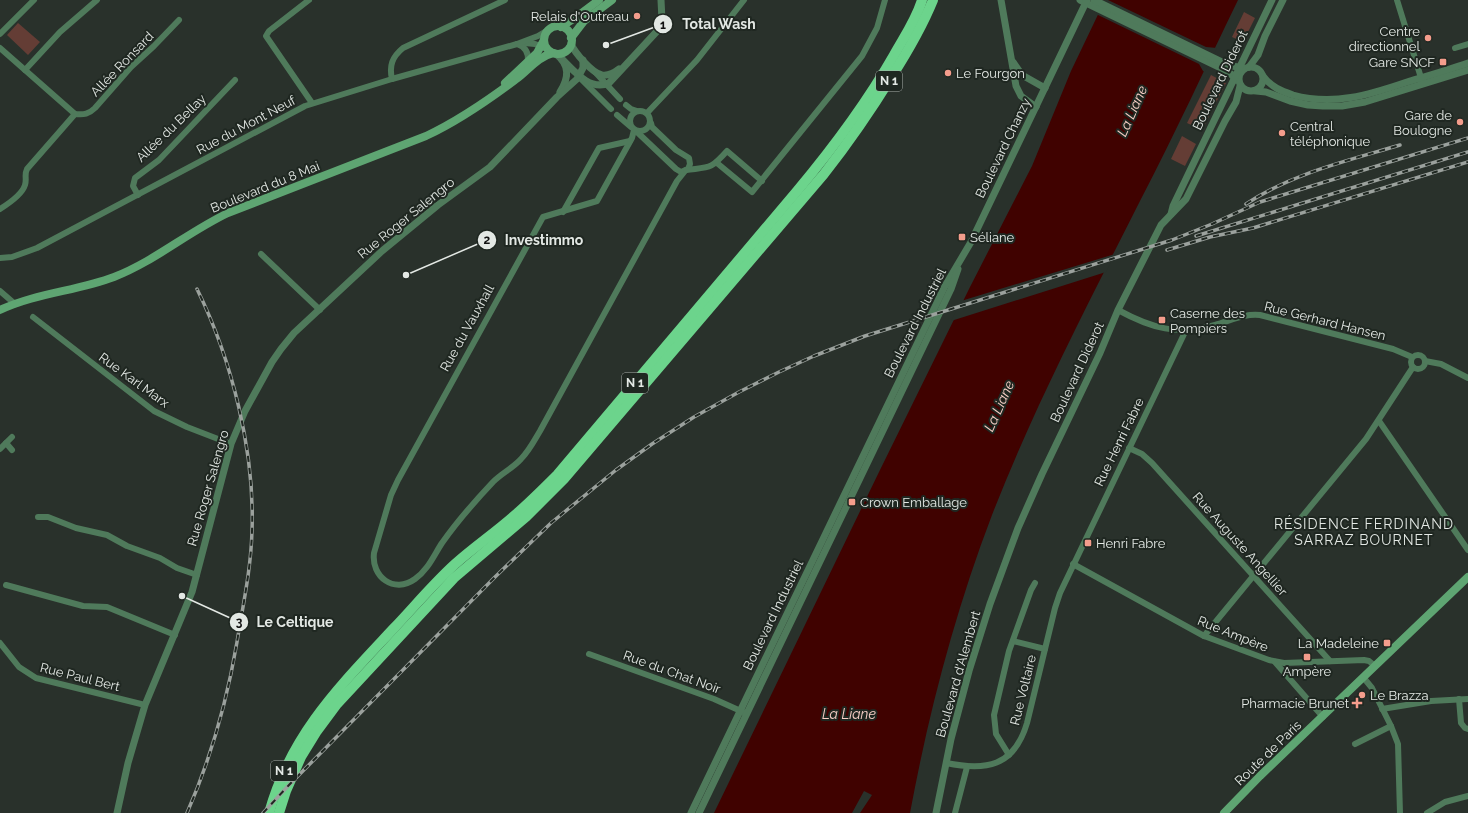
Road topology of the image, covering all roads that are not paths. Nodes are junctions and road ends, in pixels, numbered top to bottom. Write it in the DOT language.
graph roads {
  1 [pos="34,0"];
  2 [pos="97,0"];
  3 [pos="309,0"];
  4 [pos="505,0"];
  5 [pos="599,0"];
  6 [pos="612,0"];
  7 [pos="662,0"];
  8 [pos="744,0"];
  9 [pos="885,0"];
  10 [pos="922,0"];
  11 [pos="933,0"];
  12 [pos="1080,0"];
  13 [pos="1087,0"];
  14 [pos="1094,0"];
  15 [pos="1272,0"];
  16 [pos="1283,0"];
  17 [pos="1397,0"];
  18 [pos="1001,1"];
  19 [pos="179,20"];
  20 [pos="561,26"];
  21 [pos="548,30"];
  22 [pos="0,34"];
  23 [pos="571,41"];
  24 [pos="516,44"];
  25 [pos="1468,44"];
  26 [pos="1262,47"];
  27 [pos="0,48"];
  28 [pos="1455,48"];
  29 [pos="548,49"];
  30 [pos="1011,56"];
  31 [pos="563,60"];
  32 [pos="584,60"];
  33 [pos="629,61"];
  34 [pos="528,62"];
  35 [pos="1468,63"];
  36 [pos="592,68"];
  37 [pos="1247,68"];
  38 [pos="25,70"];
  39 [pos="1468,70"];
  40 [pos="1262,74"];
  41 [pos="579,76"];
  42 [pos="392,79"];
  43 [pos="235,80"];
  44 [pos="1422,81"];
  45 [pos="606,84"];
  46 [pos="1240,85"];
  47 [pos="1045,88"];
  48 [pos="1253,91"];
  49 [pos="491,96"];
  50 [pos="557,97"];
  51 [pos="620,99"];
  52 [pos="312,103"];
  53 [pos="626,105"];
  54 [pos="1036,107"];
  55 [pos="611,109"];
  56 [pos="1232,110"];
  57 [pos="637,111"];
  58 [pos="647,113"];
  59 [pos="75,114"];
  60 [pos="617,115"];
  61 [pos="650,122"];
  62 [pos="634,129"];
  63 [pos="630,141"];
  64 [pos="717,163"];
  65 [pos="686,171"];
  66 [pos="762,181"];
  67 [pos="138,195"];
  68 [pos="0,209"];
  69 [pos="563,212"];
  70 [pos="1171,214"];
  71 [pos="261,254"];
  72 [pos="0,258"];
  73 [pos="960,263"];
  74 [pos="0,291"];
  75 [pos="15,304"];
  76 [pos="0,310"];
  77 [pos="320,310"];
  78 [pos="1118,310"];
  79 [pos="33,317"];
  80 [pos="1186,330"];
  81 [pos="1412,357"];
  82 [pos="1425,362"];
  83 [pos="1414,368"];
  84 [pos="1468,378"];
  85 [pos="1379,421"];
  86 [pos="12,437"];
  87 [pos="6,443"];
  88 [pos="231,444"];
  89 [pos="1129,448"];
  90 [pos="0,449"];
  91 [pos="12,450"];
  92 [pos="38,517"];
  93 [pos="1012,544"];
  94 [pos="1468,550"];
  95 [pos="1073,564"];
  96 [pos="197,575"];
  97 [pos="1254,576"];
  98 [pos="1468,577"];
  99 [pos="1035,583"];
  100 [pos="6,585"];
  101 [pos="174,635"];
  102 [pos="1204,636"];
  103 [pos="1013,641"];
  104 [pos="0,643"];
  105 [pos="1045,649"];
  106 [pos="589,654"];
  107 [pos="1330,661"];
  108 [pos="1275,662"];
  109 [pos="1375,666"];
  110 [pos="1364,677"];
  111 [pos="1460,699"];
  112 [pos="1468,699"];
  113 [pos="144,705"];
  114 [pos="1382,709"];
  115 [pos="743,712"];
  116 [pos="1323,717"];
  117 [pos="1391,726"];
  118 [pos="1468,729"];
  119 [pos="309,734"];
  120 [pos="1355,744"];
  121 [pos="1009,755"];
  122 [pos="946,763"];
  123 [pos="967,767"];
  124 [pos="1468,796"];
  125 [pos="117,813"];
  126 [pos="269,813"];
  127 [pos="279,813"];
  128 [pos="691,813"];
  129 [pos="699,813"];
  130 [pos="936,813"];
  131 [pos="955,813"];
  132 [pos="1224,813"];
  133 [pos="1400,813"];
  134 [pos="1427,813"];
  1 -- 22 [label="street"];
  2 -- 38 [label="street"];
  3 -- 52 [label="street"];
  4 -- 42 [label="street"];
  5 -- 20 [label="main road"];
  6 -- 23 [label="main road"];
  7 -- 33 [label="street"];
  8 -- 58 [label="street"];
  9 -- 66 [label="street"];
  10 -- 119 [label="highway, N 1"];
  11 -- 119 [label="highway, N 1"];
  12 -- 46 [label="street"];
  13 -- 47 [label="street, Boulevard Chanzy"];
  14 -- 37 [label="street"];
  15 -- 70 [label="street, Boulevard Diderot"];
  16 -- 26 [label="street, Boulevard Diderot"];
  17 -- 44 [label="street"];
  18 -- 30 [label="street"];
  19 -- 59 [label="street, Allée Ronsard"];
  20 -- 21 [label="main road"];
  20 -- 23 [label="main road"];
  21 -- 24 [label="street, Rue du Mont Neuf"];
  21 -- 29 [label="main road"];
  23 -- 29 [label="main road"];
  23 -- 32 [label="street"];
  24 -- 29 [label="street, Rue du Mont Neuf"];
  24 -- 34 [label="street"];
  24 -- 42 [label="street, Rue du Mont Neuf"];
  25 -- 28 [label="street"];
  26 -- 37 [label="street, Boulevard Diderot"];
  26 -- 40 [label="street, Boulevard Diderot"];
  27 -- 38 [label="street"];
  29 -- 31 [label="street"];
  29 -- 34 [label="main road, Boulevard du 8 Mai"];
  29 -- 49 [label="main road, Boulevard du 8 Mai"];
  30 -- 47 [label="street"];
  30 -- 54 [label="street"];
  31 -- 41 [label="street"];
  31 -- 50 [label="street, Rue Roger Salengro"];
  32 -- 36 [label="street"];
  32 -- 41 [label="street, Rue Roger Salengro"];
  33 -- 36 [label="street"];
  33 -- 45 [label="street"];
  34 -- 49 [label="main road, Boulevard du 8 Mai"];
  35 -- 44 [label="street"];
  36 -- 45 [label="street"];
  37 -- 40 [label="street"];
  37 -- 46 [label="street"];
  38 -- 59 [label="street"];
  39 -- 44 [label="street"];
  40 -- 44 [label="street"];
  40 -- 48 [label="street"];
  41 -- 45 [label="street"];
  41 -- 50 [label="street, Rue Roger Salengro"];
  41 -- 55 [label="street"];
  42 -- 52 [label="street, Rue du Mont Neuf"];
  43 -- 67 [label="street, Allée du Bellay"];
  44 -- 48 [label="street"];
  45 -- 51 [label="street"];
  46 -- 48 [label="street"];
  46 -- 56 [label="street, Boulevard Diderot"];
  47 -- 54 [label="street, Boulevard Chanzy"];
  48 -- 56 [label="street, Boulevard Diderot"];
  49 -- 75 [label="main road, Boulevard du 8 Mai"];
  50 -- 77 [label="street, Rue Roger Salengro"];
  52 -- 67 [label="street, Rue du Mont Neuf"];
  53 -- 57 [label="street"];
  54 -- 73 [label="street, Boulevard Chanzy"];
  56 -- 70 [label="street, Boulevard Diderot"];
  57 -- 58 [label="street"];
  57 -- 62 [label="street"];
  58 -- 61 [label="street"];
  59 -- 68 [label="street"];
  60 -- 62 [label="street"];
  61 -- 62 [label="street"];
  61 -- 65 [label="street"];
  62 -- 63 [label="street, Rue du Vauxhall"];
  62 -- 65 [label="street"];
  63 -- 69 [label="street, Rue du Vauxhall"];
  63 -- 69 [label="street"];
  64 -- 65 [label="street"];
  64 -- 66 [label="street"];
  64 -- 66 [label="street"];
  65 -- 69 [label="street, Rue du Vauxhall"];
  67 -- 72 [label="street, Rue du Mont Neuf"];
  70 -- 78 [label="street, Boulevard Diderot"];
  71 -- 77 [label="street"];
  73 -- 115 [label="street, Boulevard Industriel"];
  74 -- 75 [label="street"];
  75 -- 76 [label="main road, Boulevard du 8 Mai"];
  77 -- 88 [label="street, Rue Roger Salengro"];
  78 -- 80 [label="street, Rue Gerhard Hansen"];
  78 -- 93 [label="street, Boulevard Diderot"];
  79 -- 88 [label="street, Rue Karl Marx"];
  80 -- 81 [label="street, Rue Gerhard Hansen"];
  80 -- 89 [label="street, Rue Henri Fabre"];
  81 -- 82 [label="street"];
  81 -- 83 [label="street"];
  82 -- 83 [label="street"];
  82 -- 84 [label="street"];
  83 -- 85 [label="street"];
  85 -- 94 [label="street"];
  85 -- 97 [label="street"];
  86 -- 87 [label="street"];
  87 -- 90 [label="street"];
  87 -- 91 [label="street"];
  88 -- 96 [label="street, Rue Roger Salengro"];
  89 -- 95 [label="street, Rue Henri Fabre"];
  89 -- 97 [label="street, Rue Auguste Angellier"];
  92 -- 96 [label="street"];
  93 -- 122 [label="street, Boulevard d'Alembert"];
  95 -- 102 [label="street, Rue Ampère"];
  95 -- 105 [label="street, Rue Voltaire"];
  96 -- 101 [label="street, Rue Roger Salengro"];
  97 -- 102 [label="street"];
  97 -- 107 [label="street, Rue Auguste Angellier"];
  98 -- 109 [label="main road, Route de Paris"];
  99 -- 103 [label="street"];
  100 -- 101 [label="street"];
  101 -- 113 [label="street, Rue Roger Salengro"];
  102 -- 108 [label="street, Rue Ampère"];
  103 -- 105 [label="street"];
  103 -- 121 [label="street"];
  104 -- 113 [label="street, Rue Paul Bert"];
  105 -- 121 [label="street, Rue Voltaire"];
  106 -- 115 [label="street, Rue du Chat Noir"];
  107 -- 108 [label="street, Rue Ampère"];
  107 -- 109 [label="street, Rue Ampère"];
  108 -- 116 [label="street"];
  109 -- 110 [label="main road, Route de Paris"];
  110 -- 114 [label="street"];
  110 -- 116 [label="main road, Route de Paris"];
  111 -- 112 [label="street"];
  111 -- 114 [label="street"];
  111 -- 118 [label="street"];
  113 -- 125 [label="street, Rue Roger Salengro"];
  114 -- 117 [label="street"];
  115 -- 128 [label="street, Boulevard Industriel"];
  115 -- 129 [label="street, Boulevard Industriel"];
  116 -- 132 [label="main road, Route de Paris"];
  117 -- 120 [label="street"];
  117 -- 133 [label="street"];
  119 -- 126 [label="highway, N 1"];
  119 -- 127 [label="highway, N 1"];
  121 -- 123 [label="street, Rue Voltaire"];
  122 -- 123 [label="street, Rue Voltaire"];
  122 -- 130 [label="street, Boulevard d'Alembert"];
  123 -- 131 [label="street"];
  124 -- 134 [label="street"];
}
